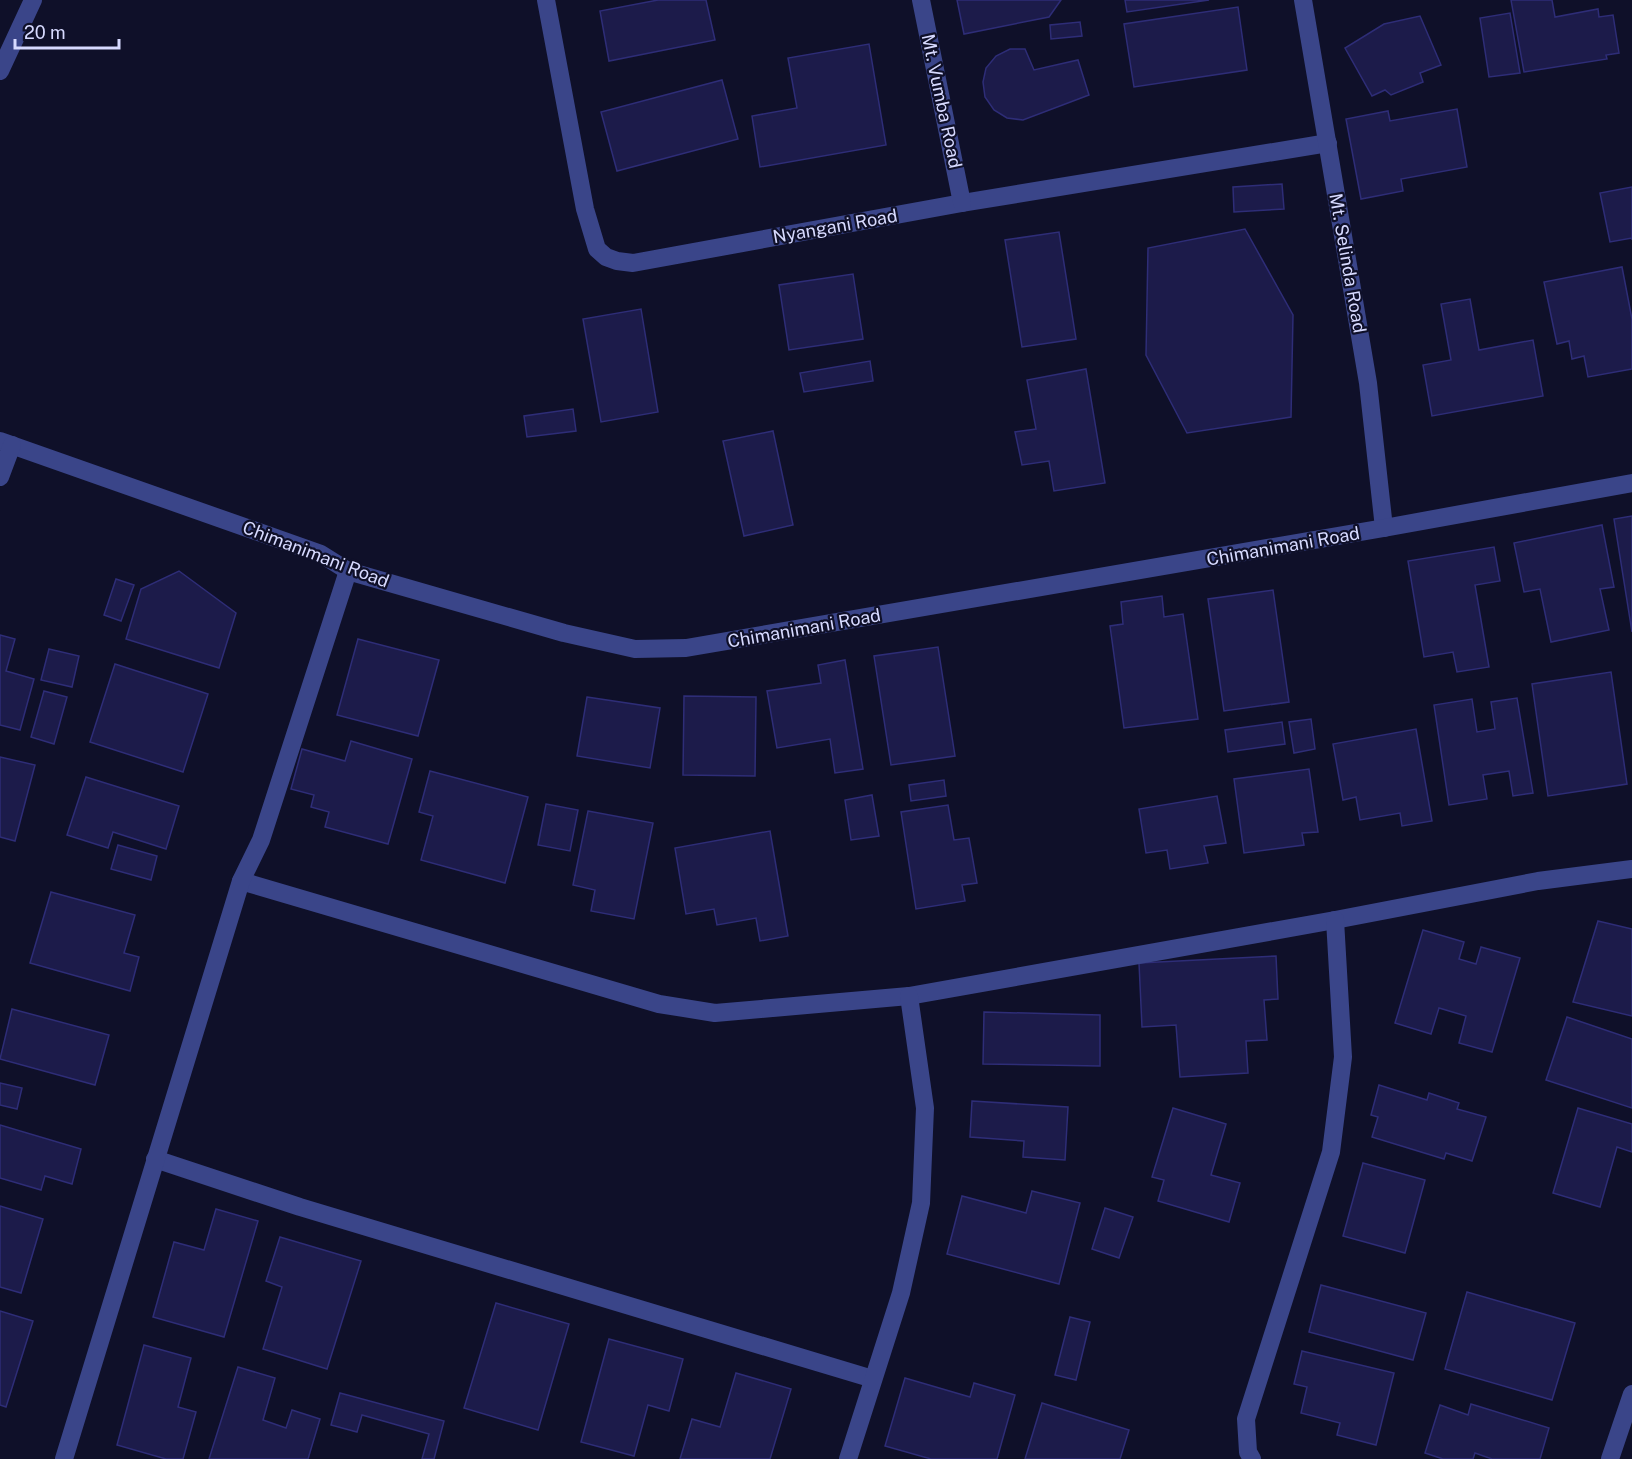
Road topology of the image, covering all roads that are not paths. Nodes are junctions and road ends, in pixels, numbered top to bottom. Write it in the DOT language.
graph roads {
  1 [pos="33,0"];
  2 [pos="546,0"];
  3 [pos="921,0"];
  4 [pos="1303,0"];
  5 [pos="0,71"];
  6 [pos="1328,142"];
  7 [pos="962,202"];
  8 [pos="6,443"];
  9 [pos="0,477"];
  10 [pos="1632,483"];
  11 [pos="1384,528"];
  12 [pos="348,571"];
  13 [pos="1632,869"];
  14 [pos="241,881"];
  15 [pos="1335,920"];
  16 [pos="909,996"];
  17 [pos="155,1159"];
  18 [pos="873,1379"];
  19 [pos="1632,1394"];
  20 [pos="64,1459"];
  21 [pos="848,1459"];
  22 [pos="1252,1459"];
  23 [pos="1610,1459"];
  1 -- 5 [label="street"];
  2 -- 7 [label="street, Nyangani Road"];
  3 -- 7 [label="street, Mt. Vumba Road"];
  4 -- 6 [label="street, Mt. Selinda Road"];
  6 -- 7 [label="street, Nyangani Road"];
  6 -- 11 [label="street, Mt. Selinda Road"];
  8 -- 9 [label="street"];
  8 -- 12 [label="street, Chimanimani Road"];
  10 -- 11 [label="street, Chimanimani Road"];
  11 -- 12 [label="street, Chimanimani Road"];
  12 -- 14 [label="street"];
  13 -- 15 [label="street"];
  14 -- 16 [label="street"];
  14 -- 17 [label="street"];
  15 -- 16 [label="street"];
  15 -- 22 [label="street"];
  16 -- 18 [label="street"];
  17 -- 18 [label="street"];
  17 -- 20 [label="street"];
  18 -- 21 [label="street"];
  19 -- 23 [label="street"];
}
